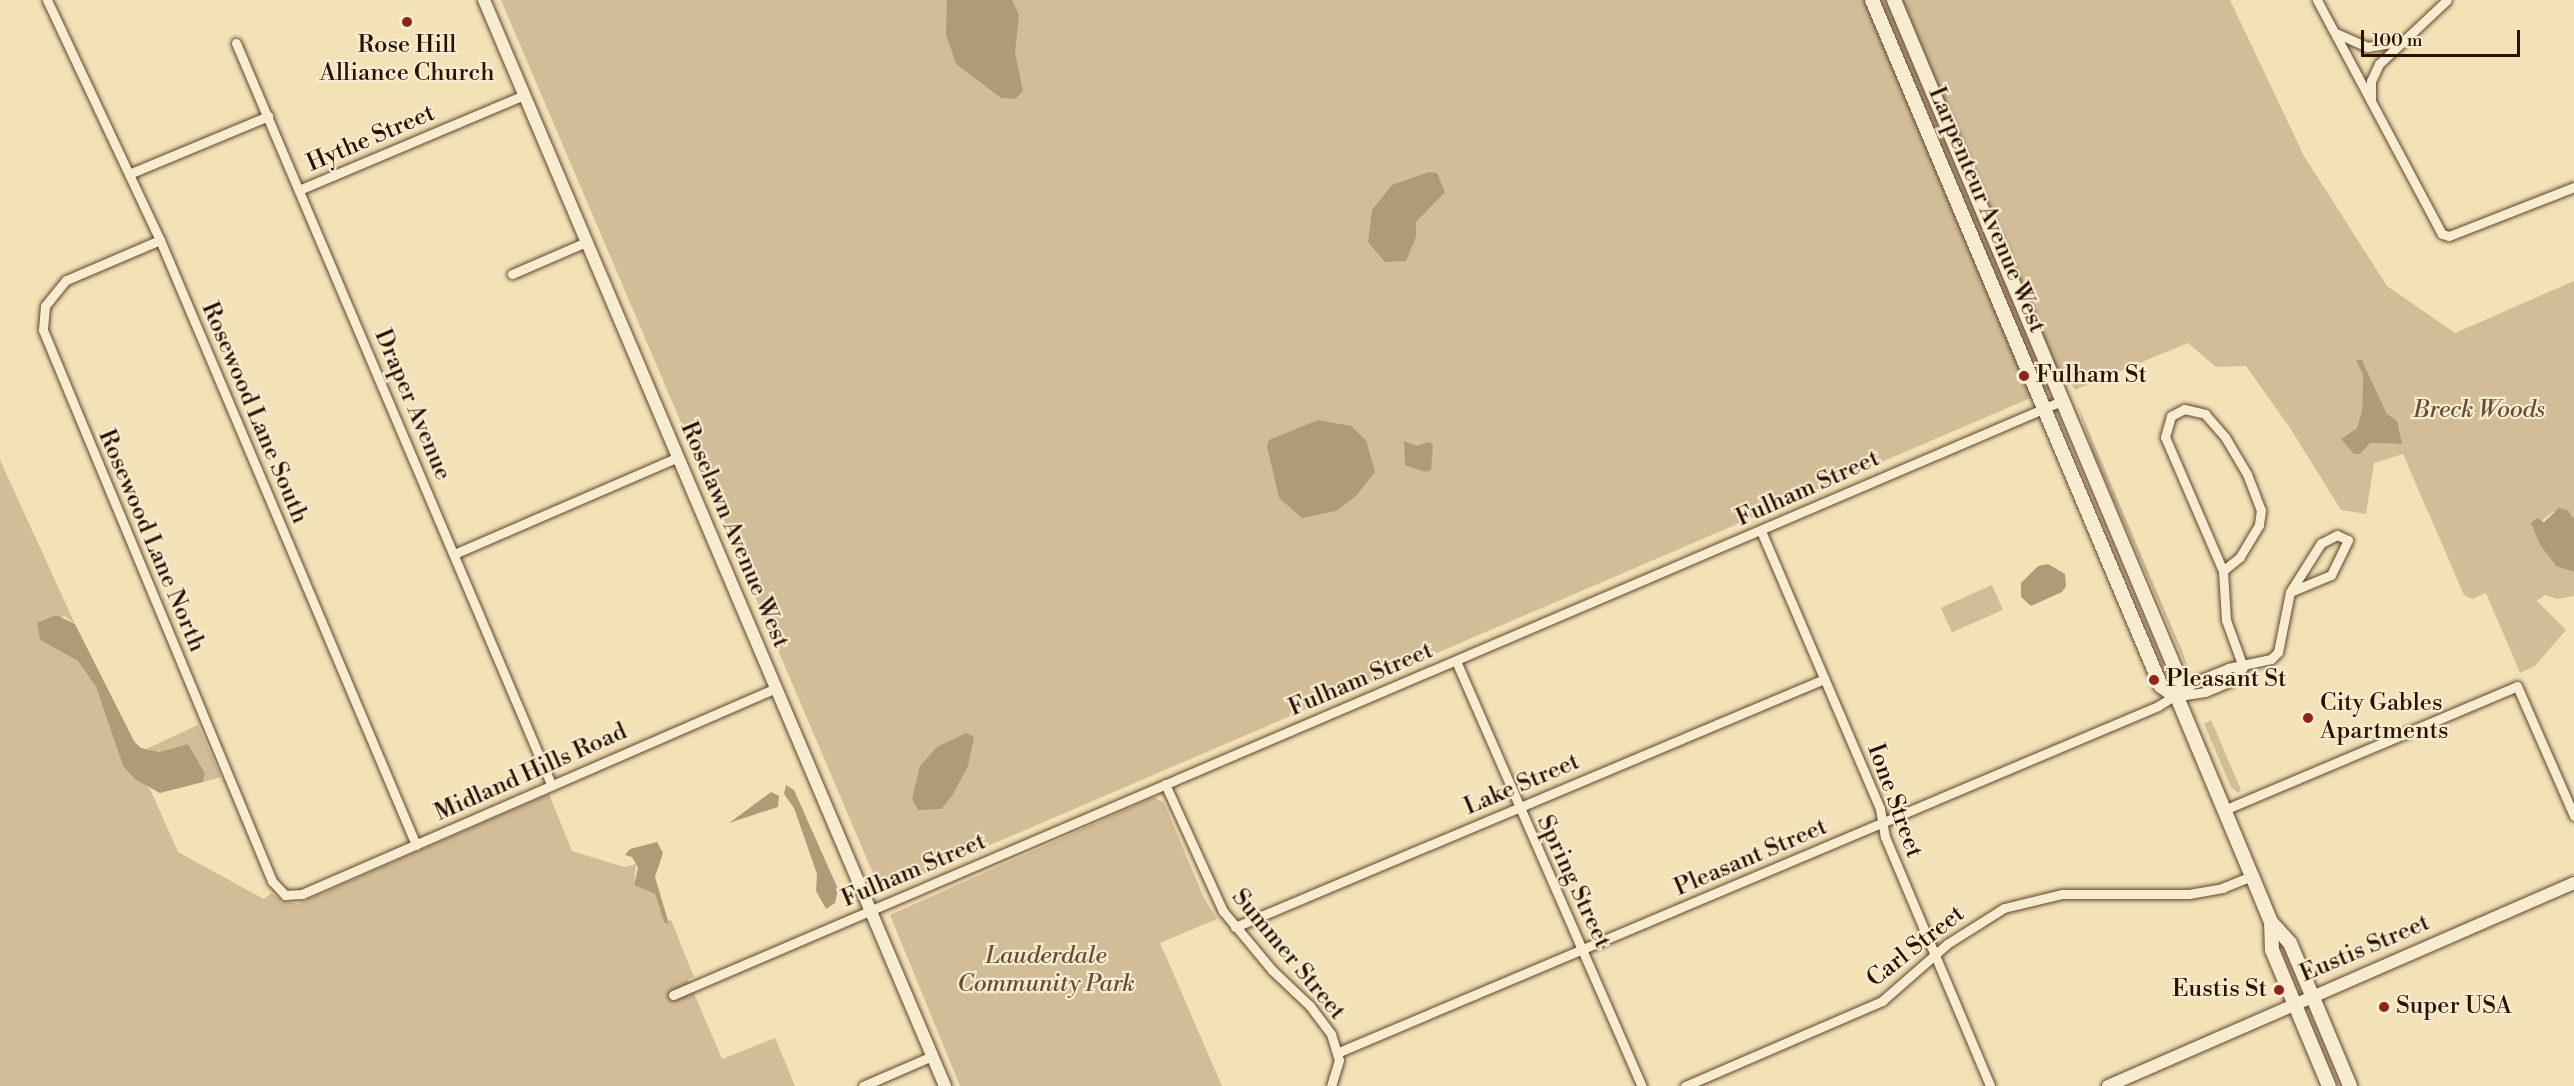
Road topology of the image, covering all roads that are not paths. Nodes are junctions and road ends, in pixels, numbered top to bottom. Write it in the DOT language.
graph roads {
  1 [pos="47,0"];
  2 [pos="484,0"];
  3 [pos="1872,0"];
  4 [pos="1894,0"];
  5 [pos="2317,0"];
  6 [pos="2447,0"];
  7 [pos="2330,27"];
  8 [pos="2410,34"];
  9 [pos="236,43"];
  10 [pos="524,95"];
  11 [pos="2371,105"];
  12 [pos="268,116"];
  13 [pos="129,174"];
  14 [pos="2574,187"];
  15 [pos="299,190"];
  16 [pos="160,240"];
  17 [pos="586,242"];
  18 [pos="512,274"];
  19 [pos="2064,400"];
  20 [pos="2045,408"];
  21 [pos="678,457"];
  22 [pos="1761,531"];
  23 [pos="454,554"];
  24 [pos="2223,571"];
  25 [pos="2290,592"];
  26 [pos="1456,661"];
  27 [pos="2243,668"];
  28 [pos="1824,679"];
  29 [pos="776,688"];
  30 [pos="2177,697"];
  31 [pos="551,784"];
  32 [pos="1166,784"];
  33 [pos="1517,808"];
  34 [pos="2224,810"];
  35 [pos="2574,816"];
  36 [pos="1883,823"];
  37 [pos="416,845"];
  38 [pos="2252,876"];
  39 [pos="2574,883"];
  40 [pos="302,894"];
  41 [pos="871,910"];
  42 [pos="2271,922"];
  43 [pos="1235,927"];
  44 [pos="1582,951"];
  45 [pos="1935,956"];
  46 [pos="673,995"];
  47 [pos="2312,995"];
  48 [pos="2294,1003"];
  49 [pos="1339,1052"];
  50 [pos="932,1056"];
  51 [pos="863,1086"];
  52 [pos="945,1086"];
  53 [pos="1331,1086"];
  54 [pos="1642,1086"];
  55 [pos="1685,1086"];
  56 [pos="1990,1086"];
  57 [pos="2108,1086"];
  58 [pos="2329,1086"];
  59 [pos="2350,1086"];
  1 -- 13 [label="street, Rosewood Lane South"];
  2 -- 10 [label="street, Roselawn Avenue West"];
  3 -- 20 [label="main road, Larpenteur Avenue West"];
  4 -- 19 [label="main road, Larpenteur Avenue West"];
  5 -- 7 [label="street"];
  6 -- 8 [label="street"];
  7 -- 8 [label="street"];
  7 -- 11 [label="street"];
  8 -- 11 [label="street"];
  9 -- 12 [label="street, Draper Avenue"];
  10 -- 15 [label="street, Hythe Street"];
  10 -- 17 [label="street, Roselawn Avenue West"];
  11 -- 14 [label="street"];
  12 -- 13 [label="street"];
  12 -- 15 [label="street, Draper Avenue"];
  13 -- 16 [label="street, Rosewood Lane South"];
  15 -- 23 [label="street, Draper Avenue"];
  16 -- 37 [label="street, Rosewood Lane South"];
  16 -- 40 [label="street, Rosewood Lane North"];
  17 -- 18 [label="street"];
  17 -- 21 [label="street, Roselawn Avenue West"];
  19 -- 20 [label="street, Fulham Street"];
  19 -- 30 [label="main road, Larpenteur Avenue West"];
  20 -- 22 [label="street, Fulham Street"];
  20 -- 30 [label="main road, Larpenteur Avenue West"];
  21 -- 23 [label="street"];
  21 -- 29 [label="street, Roselawn Avenue West"];
  22 -- 26 [label="street, Fulham Street"];
  22 -- 28 [label="street, Ione Street"];
  23 -- 31 [label="street, Draper Avenue"];
  24 -- 24 [label="street"];
  24 -- 27 [label="street"];
  25 -- 25 [label="street"];
  25 -- 27 [label="street, Pleasant Street"];
  26 -- 32 [label="street, Fulham Street"];
  26 -- 33 [label="street, Spring Street"];
  27 -- 30 [label="street, Pleasant Street"];
  28 -- 33 [label="street, Lake Street"];
  28 -- 36 [label="street, Ione Street"];
  29 -- 31 [label="street, Midland Hills Road"];
  29 -- 41 [label="street, Roselawn Avenue West"];
  30 -- 34 [label="main road, Larpenteur Avenue West"];
  30 -- 36 [label="street, Pleasant Street"];
  31 -- 37 [label="street, Midland Hills Road"];
  32 -- 41 [label="street, Fulham Street"];
  32 -- 43 [label="street, Summer Street"];
  33 -- 43 [label="street, Lake Street"];
  33 -- 44 [label="street, Spring Street"];
  34 -- 35 [label="street"];
  34 -- 38 [label="main road, Larpenteur Avenue West"];
  36 -- 44 [label="street, Pleasant Street"];
  36 -- 45 [label="street, Ione Street"];
  37 -- 40 [label="street, Midland Hills Road"];
  38 -- 42 [label="main road, Larpenteur Avenue West"];
  38 -- 45 [label="street, Carl Street"];
  39 -- 47 [label="street, Eustis Street"];
  41 -- 46 [label="street, Fulham Street"];
  41 -- 50 [label="street, Roselawn Avenue West"];
  42 -- 47 [label="main road, Larpenteur Avenue West"];
  42 -- 48 [label="main road, Larpenteur Avenue West"];
  43 -- 49 [label="street, Summer Street"];
  44 -- 49 [label="street, Pleasant Street"];
  44 -- 54 [label="street, Spring Street"];
  45 -- 55 [label="street, Carl Street"];
  45 -- 56 [label="street, Ione Street"];
  47 -- 48 [label="street, Eustis Street"];
  47 -- 59 [label="main road, Larpenteur Avenue West"];
  48 -- 57 [label="street, Eustis Street"];
  48 -- 58 [label="main road, Larpenteur Avenue West"];
  49 -- 53 [label="street, Summer Street"];
  50 -- 51 [label="street"];
  50 -- 52 [label="street, Roselawn Avenue West"];
}
